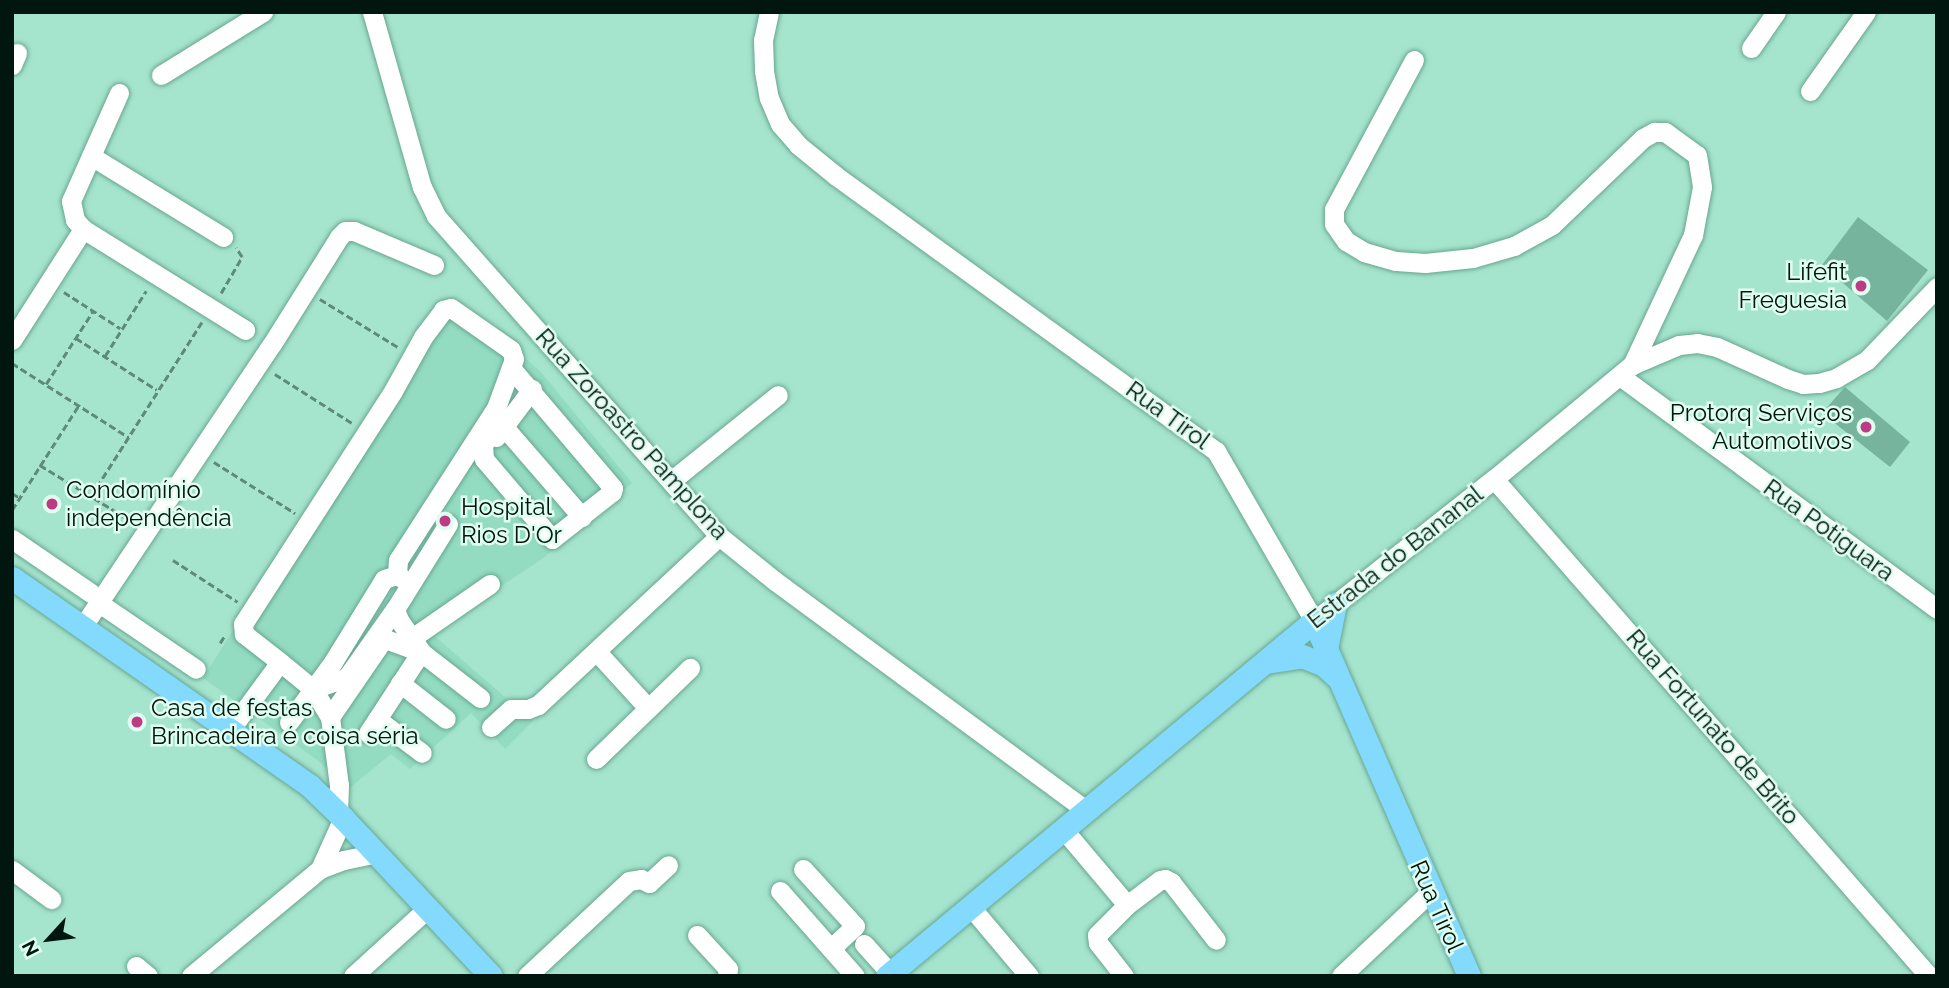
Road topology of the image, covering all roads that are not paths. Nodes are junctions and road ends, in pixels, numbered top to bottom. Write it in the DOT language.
graph roads {
  1 [pos="263,12"];
  2 [pos="372,12"];
  3 [pos="769,12"];
  4 [pos="1776,12"];
  5 [pos="1858,15"];
  6 [pos="1751,48"];
  7 [pos="1414,60"];
  8 [pos="161,75"];
  9 [pos="1810,91"];
  10 [pos="119,93"];
  11 [pos="91,156"];
  12 [pos="83,229"];
  13 [pos="223,237"];
  14 [pos="434,265"];
  15 [pos="1937,287"];
  16 [pos="245,330"];
  17 [pos="12,340"];
  18 [pos="1626,370"];
  19 [pos="508,378"];
  20 [pos="532,389"];
  21 [pos="778,396"];
  22 [pos="504,427"];
  23 [pos="483,455"];
  24 [pos="1494,479"];
  25 [pos="671,481"];
  26 [pos="582,517"];
  27 [pos="448,524"];
  28 [pos="719,536"];
  29 [pos="12,539"];
  30 [pos="12,578"];
  31 [pos="404,580"];
  32 [pos="490,584"];
  33 [pos="95,598"];
  34 [pos="1335,604"];
  35 [pos="395,609"];
  36 [pos="1937,610"];
  37 [pos="1314,621"];
  38 [pos="83,626"];
  39 [pos="417,645"];
  40 [pos="1326,649"];
  41 [pos="597,652"];
  42 [pos="280,662"];
  43 [pos="1260,665"];
  44 [pos="690,668"];
  45 [pos="196,669"];
  46 [pos="1339,679"];
  47 [pos="400,683"];
  48 [pos="313,689"];
  49 [pos="480,698"];
  50 [pos="648,708"];
  51 [pos="330,717"];
  52 [pos="446,719"];
  53 [pos="289,722"];
  54 [pos="491,727"];
  55 [pos="230,730"];
  56 [pos="422,753"];
  57 [pos="596,759"];
  58 [pos="1086,810"];
  59 [pos="341,815"];
  60 [pos="1063,829"];
  61 [pos="377,853"];
  62 [pos="668,865"];
  63 [pos="320,869"];
  64 [pos="803,869"];
  65 [pos="12,870"];
  66 [pos="780,891"];
  67 [pos="1430,892"];
  68 [pos="51,899"];
  69 [pos="1127,905"];
  70 [pos="970,906"];
  71 [pos="428,908"];
  72 [pos="697,935"];
  73 [pos="1216,940"];
  74 [pos="864,944"];
  75 [pos="831,948"];
  76 [pos="888,974"];
  77 [pos="191,976"];
  78 [pos="353,976"];
  79 [pos="491,976"];
  80 [pos="527,976"];
  81 [pos="727,976"];
  82 [pos="855,976"];
  83 [pos="1030,976"];
  84 [pos="1124,976"];
  85 [pos="1341,976"];
  86 [pos="1469,976"];
  87 [pos="1929,976"];
  1 -- 8 [label="street"];
  2 -- 25 [label="street, Rua Zoroastro Pamplona"];
  3 -- 37 [label="street, Rua Tirol"];
  4 -- 6 [label="street"];
  5 -- 9 [label="street"];
  7 -- 18 [label="street"];
  10 -- 11 [label="street"];
  11 -- 12 [label="street"];
  11 -- 13 [label="street"];
  12 -- 16 [label="street"];
  12 -- 17 [label="street"];
  14 -- 33 [label="street"];
  15 -- 18 [label="street, Estrada do Bananal"];
  18 -- 24 [label="street, Estrada do Bananal"];
  18 -- 36 [label="street, Rua Potiguara"];
  19 -- 20 [label="street"];
  19 -- 23 [label="street"];
  19 -- 31 [label="street"];
  19 -- 42 [label="street"];
  20 -- 22 [label="street"];
  20 -- 26 [label="street"];
  21 -- 25 [label="street"];
  22 -- 23 [label="street"];
  22 -- 26 [label="street"];
  23 -- 26 [label="street"];
  24 -- 34 [label="street, Estrada do Bananal"];
  24 -- 87 [label="street, Rua Fortunato de Brito"];
  25 -- 28 [label="street, Rua Zoroastro Pamplona"];
  27 -- 31 [label="street"];
  28 -- 41 [label="street"];
  28 -- 58 [label="street, Rua Zoroastro Pamplona"];
  29 -- 33 [label="street"];
  30 -- 38 [label="main road"];
  31 -- 35 [label="street"];
  31 -- 48 [label="street"];
  32 -- 39 [label="street"];
  33 -- 38 [label="street"];
  33 -- 45 [label="street"];
  34 -- 37 [label="street, Estrada do Bananal"];
  34 -- 40 [label="main road"];
  35 -- 39 [label="street"];
  35 -- 48 [label="street"];
  37 -- 40 [label="main road, Rua Tirol"];
  37 -- 43 [label="main road, Estrada do Bananal"];
  38 -- 55 [label="main road"];
  39 -- 47 [label="street"];
  39 -- 49 [label="street"];
  39 -- 51 [label="street"];
  40 -- 46 [label="main road, Rua Tirol"];
  41 -- 50 [label="street"];
  41 -- 54 [label="street"];
  42 -- 48 [label="street"];
  42 -- 55 [label="street"];
  43 -- 46 [label="main road"];
  43 -- 58 [label="main road, Estrada do Bananal"];
  44 -- 50 [label="street"];
  46 -- 67 [label="main road, Rua Tirol"];
  47 -- 52 [label="street"];
  47 -- 56 [label="street"];
  48 -- 51 [label="street"];
  48 -- 53 [label="street"];
  50 -- 57 [label="street"];
  51 -- 59 [label="street"];
  55 -- 59 [label="main road"];
  58 -- 60 [label="main road, Estrada do Bananal"];
  59 -- 61 [label="main road"];
  59 -- 63 [label="street"];
  60 -- 69 [label="street"];
  60 -- 70 [label="main road, Estrada do Bananal"];
  61 -- 63 [label="street"];
  61 -- 71 [label="main road"];
  62 -- 80 [label="street"];
  63 -- 77 [label="street"];
  64 -- 75 [label="street"];
  65 -- 68 [label="street"];
  66 -- 75 [label="street"];
  67 -- 85 [label="street"];
  67 -- 86 [label="main road, Rua Tirol"];
  69 -- 73 [label="street"];
  69 -- 84 [label="street"];
  70 -- 76 [label="main road, Estrada do Bananal"];
  70 -- 83 [label="street"];
  71 -- 78 [label="street"];
  71 -- 79 [label="main road"];
  72 -- 81 [label="street"];
  74 -- 76 [label="street"];
  75 -- 82 [label="street"];
}
